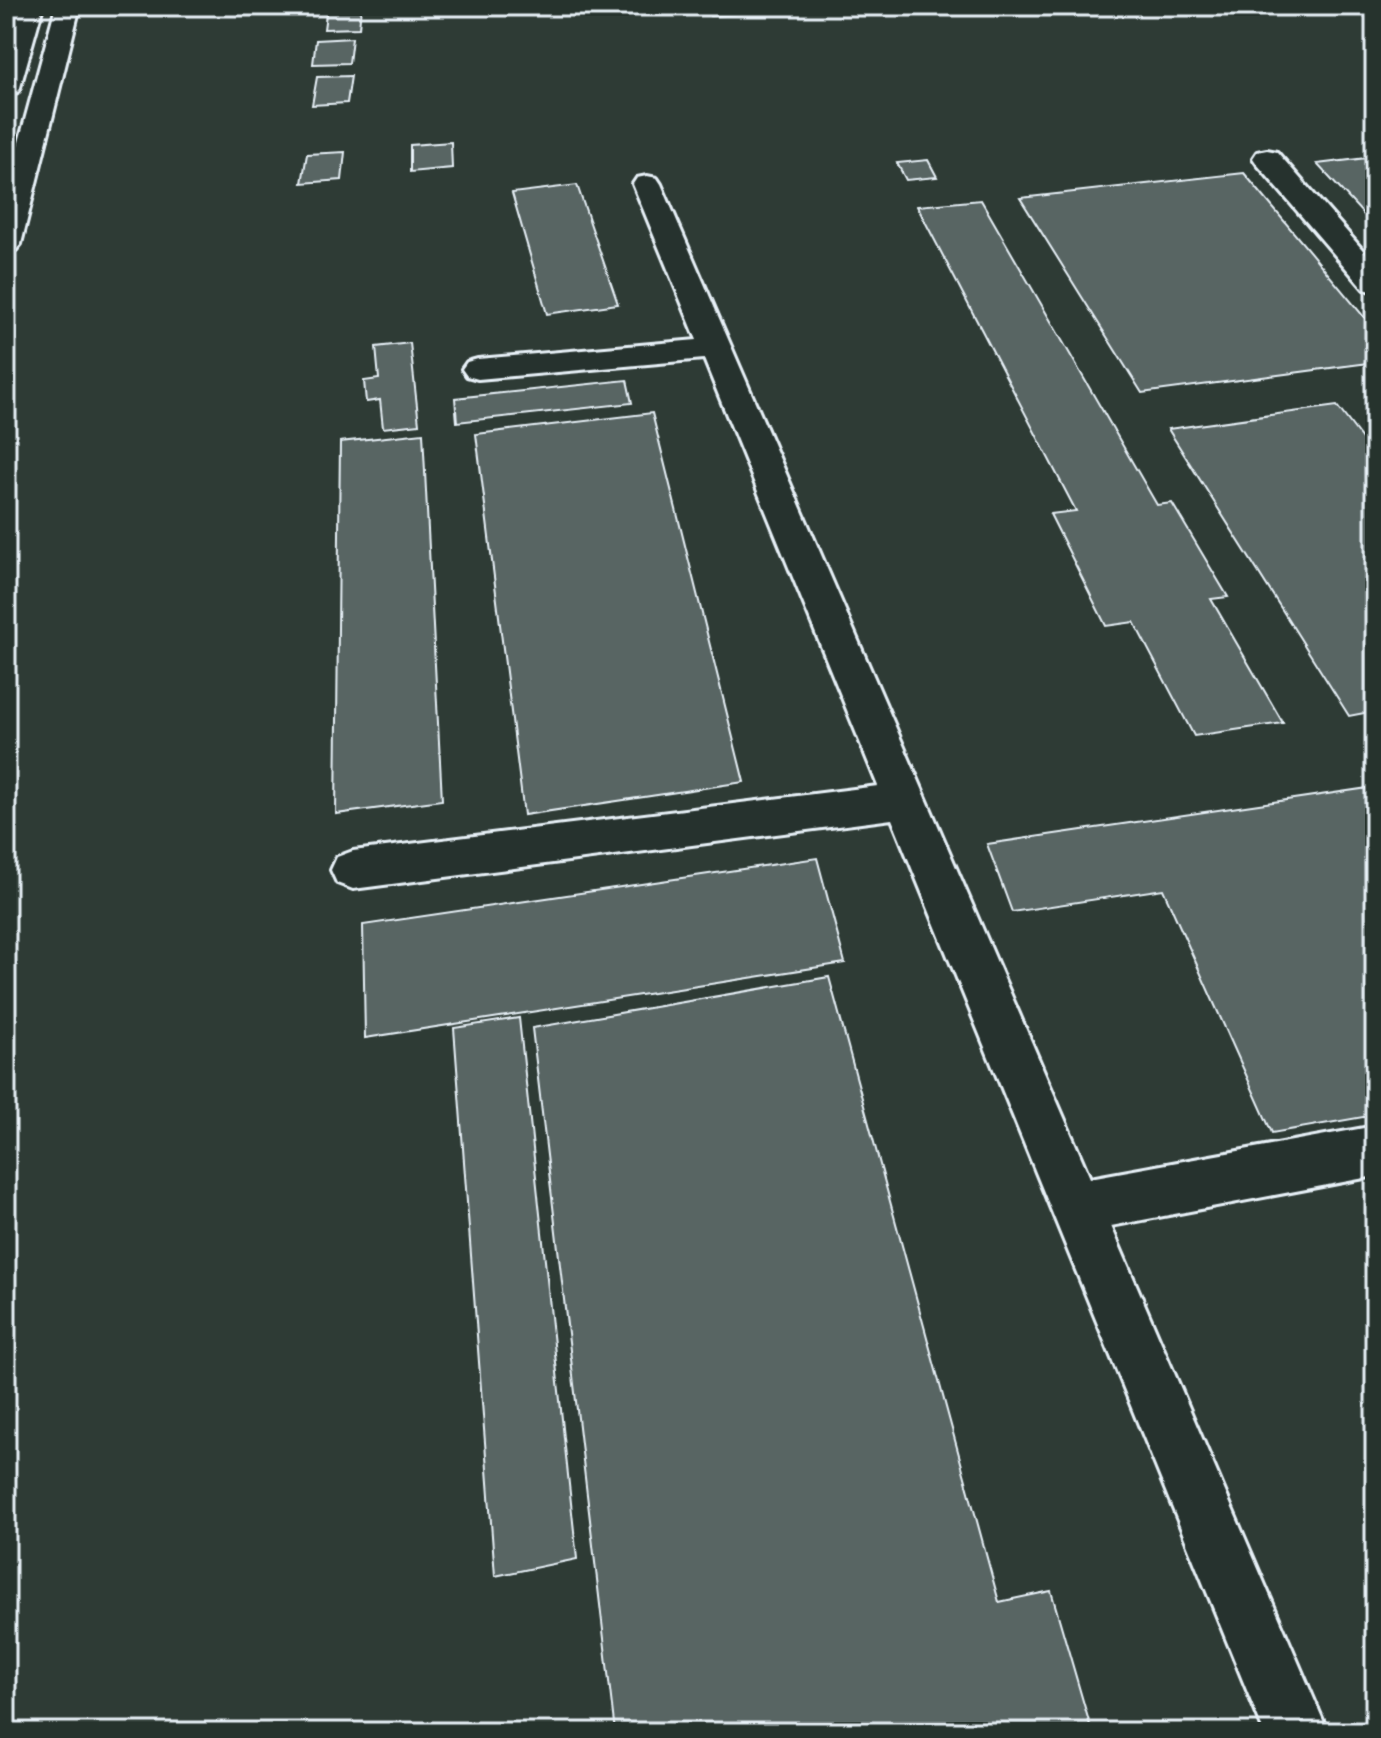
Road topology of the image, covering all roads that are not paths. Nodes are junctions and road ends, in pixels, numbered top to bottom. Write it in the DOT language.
graph roads {
  1 [pos="31,6"];
  2 [pos="68,6"];
  3 [pos="6,91"];
  4 [pos="1267,158"];
  5 [pos="647,184"];
  6 [pos="6,244"];
  7 [pos="1375,283"];
  8 [pos="716,348"];
  9 [pos="478,369"];
  10 [pos="905,800"];
  11 [pos="353,870"];
  12 [pos="1375,1151"];
  13 [pos="1076,1207"];
  14 [pos="1296,1732"];
  1 -- 3 [label="street"];
  2 -- 6 [label="street"];
  4 -- 7 [label="street"];
  5 -- 8 [label="street"];
  8 -- 9 [label="street"];
  8 -- 10 [label="street"];
  10 -- 11 [label="street"];
  10 -- 13 [label="street"];
  12 -- 13 [label="street"];
  13 -- 14 [label="street"];
}
